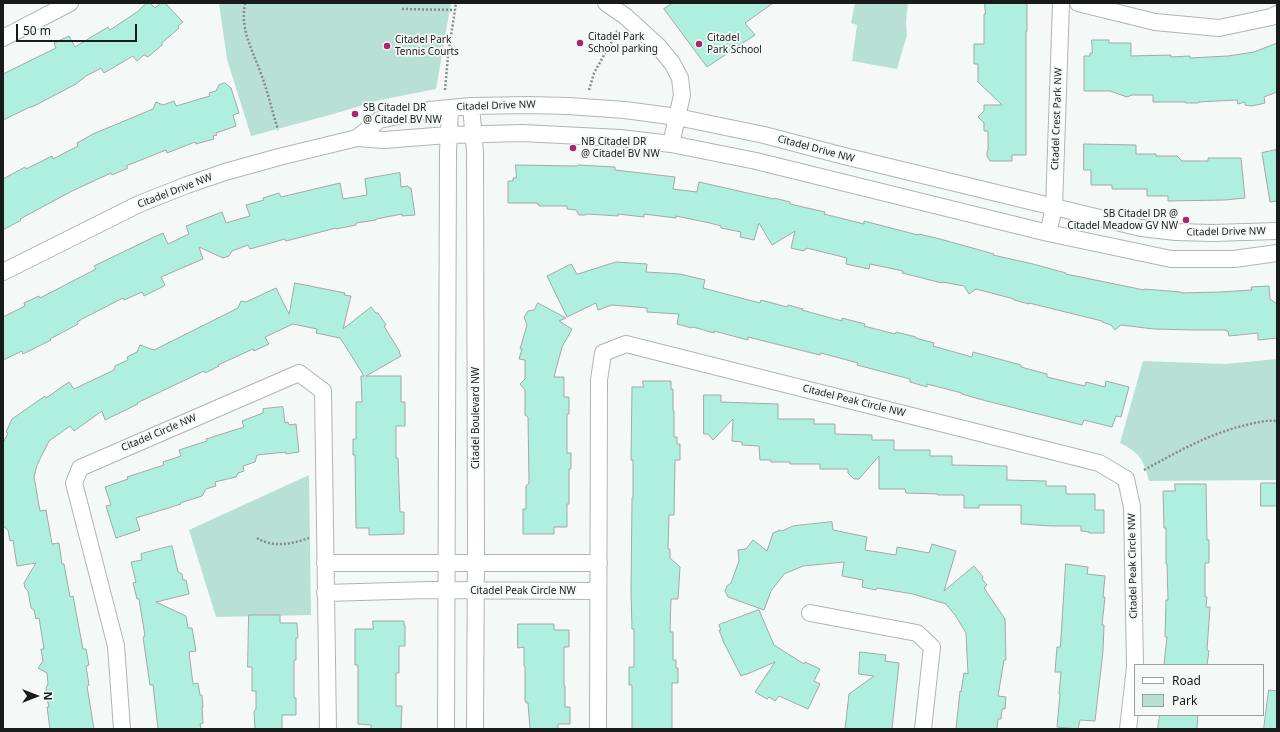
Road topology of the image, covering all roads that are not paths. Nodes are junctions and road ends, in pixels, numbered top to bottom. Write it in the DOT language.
graph roads {
  1 [pos="70,3"];
  2 [pos="606,3"];
  3 [pos="1061,3"];
  4 [pos="1078,3"];
  5 [pos="1277,14"];
  6 [pos="3,38"];
  7 [pos="471,106"];
  8 [pos="450,108"];
  9 [pos="677,117"];
  10 [pos="474,134"];
  11 [pos="448,135"];
  12 [pos="357,138"];
  13 [pos="671,144"];
  14 [pos="844,156"];
  15 [pos="837,180"];
  16 [pos="1054,208"];
  17 [pos="1277,231"];
  18 [pos="1048,234"];
  19 [pos="1277,253"];
  20 [pos="3,272"];
  21 [pos="325,563"];
  22 [pos="448,563"];
  23 [pos="476,563"];
  24 [pos="599,563"];
  25 [pos="448,591"];
  26 [pos="476,591"];
  27 [pos="598,591"];
  28 [pos="325,592"];
  29 [pos="810,612"];
  30 [pos="1135,664"];
  31 [pos="1134,675"];
  32 [pos="122,729"];
  33 [pos="328,729"];
  34 [pos="446,729"];
  35 [pos="475,729"];
  36 [pos="598,729"];
  37 [pos="923,729"];
  38 [pos="1128,729"];
  1 -- 6 [label="street"];
  2 -- 9 [label="street"];
  3 -- 16 [label="street, Citadel Crest Park NW"];
  4 -- 5 [label="street"];
  7 -- 8 [label="street, Citadel Drive NW"];
  7 -- 9 [label="street, Citadel Drive NW"];
  7 -- 10 [label="street, Citadel Boulevard NW"];
  8 -- 11 [label="street"];
  8 -- 12 [label="street, Citadel Drive NW"];
  9 -- 13 [label="street"];
  9 -- 14 [label="street, Citadel Drive NW"];
  10 -- 11 [label="street, Citadel Drive NW"];
  10 -- 13 [label="street, Citadel Drive NW"];
  10 -- 23 [label="street, Citadel Boulevard NW"];
  11 -- 12 [label="street, Citadel Drive NW"];
  11 -- 22 [label="street"];
  12 -- 20 [label="street, Citadel Drive NW"];
  13 -- 15 [label="street, Citadel Drive NW"];
  14 -- 15 [label="street"];
  14 -- 16 [label="street, Citadel Drive NW"];
  15 -- 18 [label="street, Citadel Drive NW"];
  16 -- 17 [label="street, Citadel Drive NW"];
  16 -- 18 [label="street, Citadel Crest Park NW"];
  18 -- 19 [label="street, Citadel Drive NW"];
  21 -- 22 [label="street"];
  21 -- 28 [label="street, Citadel Circle NW"];
  21 -- 32 [label="street, Citadel Circle NW"];
  22 -- 23 [label="street"];
  22 -- 25 [label="street"];
  23 -- 24 [label="street"];
  23 -- 26 [label="street, Citadel Boulevard NW"];
  24 -- 27 [label="street, Citadel Peak Circle NW"];
  24 -- 30 [label="street, Citadel Peak Circle NW"];
  25 -- 26 [label="street, Citadel Peak Circle NW"];
  25 -- 28 [label="street"];
  25 -- 34 [label="street"];
  26 -- 27 [label="street, Citadel Peak Circle NW"];
  26 -- 35 [label="street, Citadel Boulevard NW"];
  27 -- 36 [label="street, Citadel Peak Circle NW"];
  28 -- 33 [label="street, Citadel Circle NW"];
  29 -- 37 [label="street"];
  31 -- 38 [label="street, Citadel Peak Circle NW"];
}
